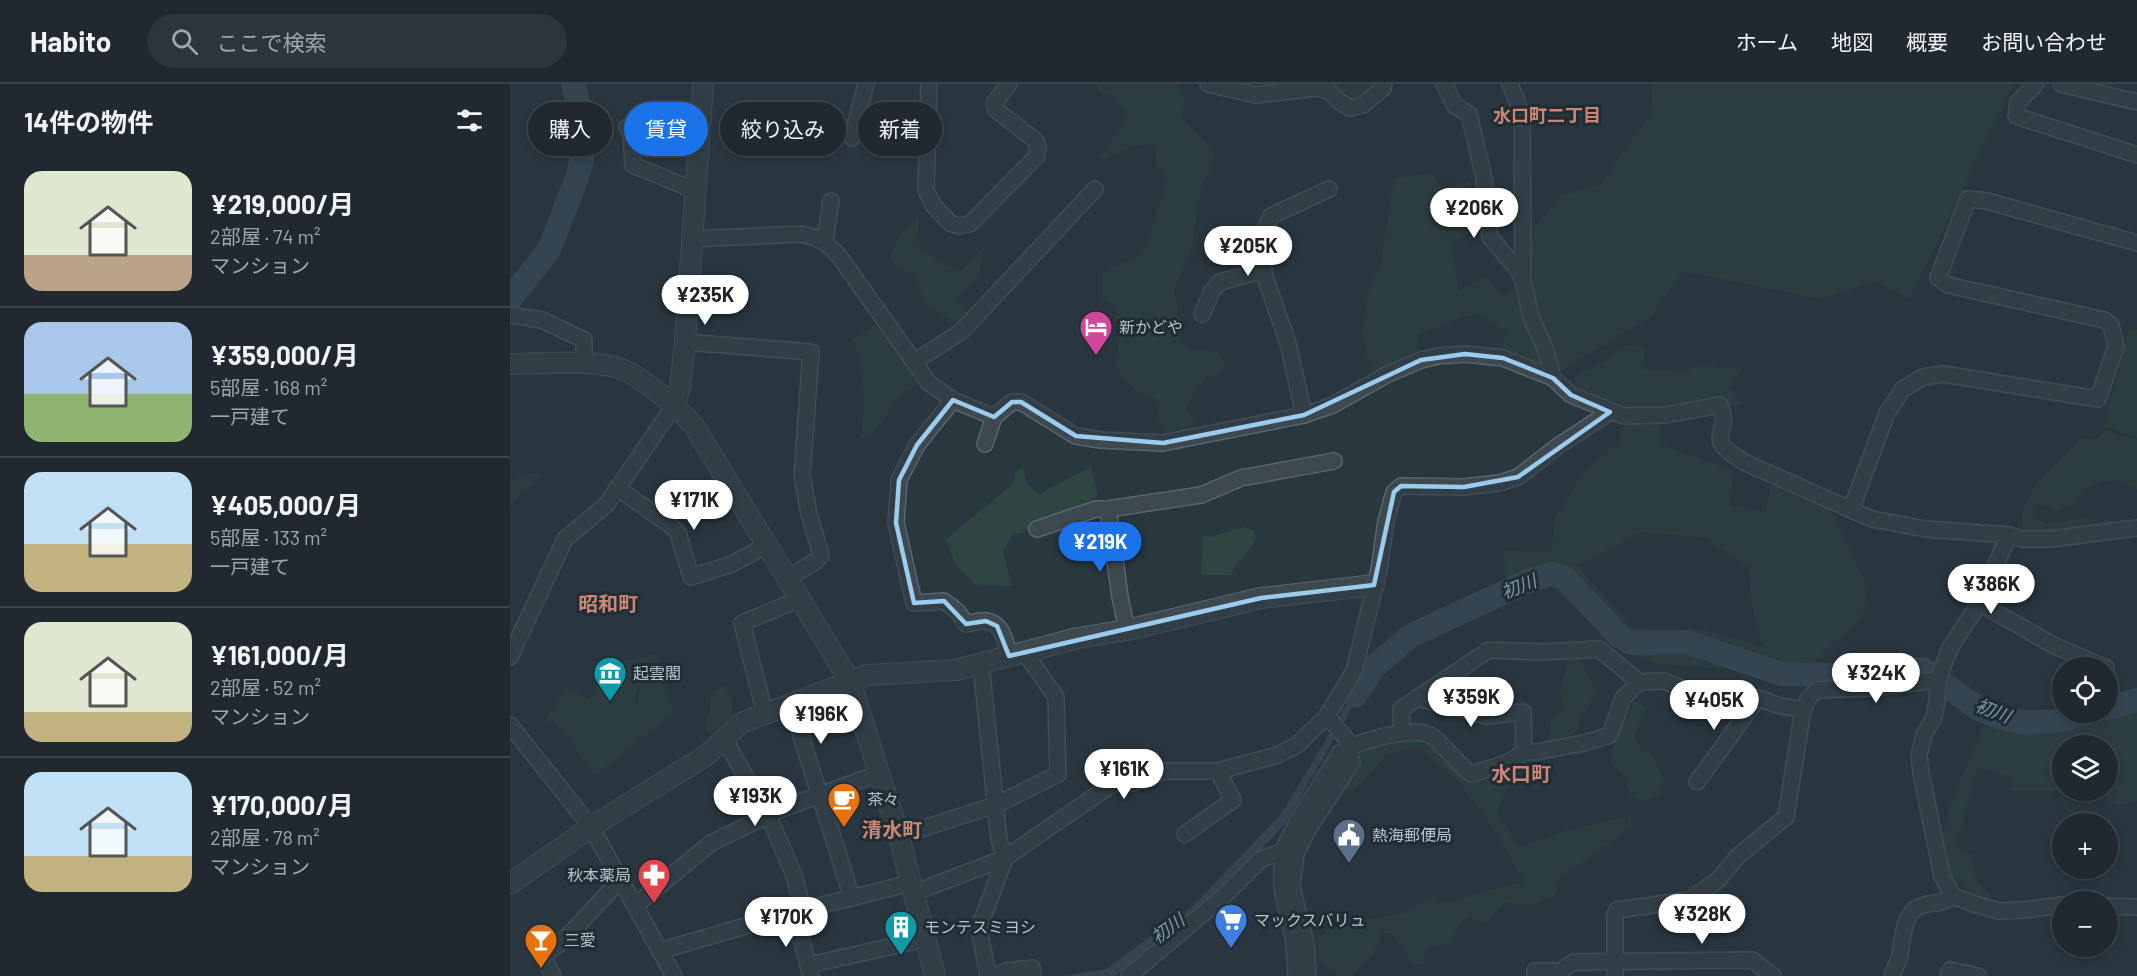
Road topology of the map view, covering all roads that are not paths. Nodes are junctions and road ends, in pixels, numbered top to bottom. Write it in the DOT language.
graph roads {
  1 [pos="703,84"];
  2 [pos="866,84"];
  3 [pos="929,84"];
  4 [pos="1009,84"];
  5 [pos="1208,84"];
  6 [pos="1384,84"];
  7 [pos="1444,84"];
  8 [pos="1510,84"];
  9 [pos="2036,84"];
  10 [pos="2061,84"];
  11 [pos="2137,102"];
  12 [pos="852,138"];
  13 [pos="2137,155"];
  14 [pos="632,156"];
  15 [pos="1095,189"];
  16 [pos="1329,189"];
  17 [pos="696,191"];
  18 [pos="831,201"];
  19 [pos="692,239"];
  20 [pos="825,241"];
  21 [pos="2137,243"];
  22 [pos="1264,270"];
  23 [pos="1523,280"];
  24 [pos="1202,314"];
  25 [pos="510,315"];
  26 [pos="685,342"];
  27 [pos="914,362"];
  28 [pos="510,364"];
  29 [pos="584,364"];
  30 [pos="1553,378"];
  31 [pos="953,400"];
  32 [pos="674,406"];
  33 [pos="1610,412"];
  34 [pos="1304,415"];
  35 [pos="994,417"];
  36 [pos="986,444"];
  37 [pos="1334,461"];
  38 [pos="617,488"];
  39 [pos="1108,509"];
  40 [pos="1851,510"];
  41 [pos="2137,528"];
  42 [pos="1037,529"];
  43 [pos="2009,536"];
  44 [pos="767,545"];
  45 [pos="788,578"];
  46 [pos="1374,585"];
  47 [pos="800,598"];
  48 [pos="1979,603"];
  49 [pos="1127,630"];
  50 [pos="1017,655"];
  51 [pos="510,657"];
  52 [pos="2081,657"];
  53 [pos="981,664"];
  54 [pos="1938,680"];
  55 [pos="850,681"];
  56 [pos="1639,682"];
  57 [pos="1418,698"];
  58 [pos="1758,698"];
  59 [pos="791,704"];
  60 [pos="1803,710"];
  61 [pos="765,714"];
  62 [pos="1329,718"];
  63 [pos="510,725"];
  64 [pos="1402,734"];
  65 [pos="724,738"];
  66 [pos="1349,745"];
  67 [pos="1524,752"];
  68 [pos="1218,771"];
  69 [pos="880,774"];
  70 [pos="1697,783"];
  71 [pos="820,795"];
  72 [pos="996,805"];
  73 [pos="768,816"];
  74 [pos="591,827"];
  75 [pos="1185,834"];
  76 [pos="899,836"];
  77 [pos="1289,853"];
  78 [pos="1005,858"];
  79 [pos="621,879"];
  80 [pos="510,884"];
  81 [pos="912,888"];
  82 [pos="1953,896"];
  83 [pos="852,898"];
  84 [pos="636,905"];
  85 [pos="2052,906"];
  86 [pos="2118,906"];
  87 [pos="2137,907"];
  88 [pos="799,911"];
  89 [pos="925,939"];
  90 [pos="659,951"];
  91 [pos="1615,969"];
  92 [pos="809,970"];
  93 [pos="1033,972"];
  94 [pos="553,976"];
  95 [pos="674,976"];
  96 [pos="935,976"];
  97 [pos="991,976"];
  98 [pos="1129,976"];
  99 [pos="1296,976"];
  100 [pos="1308,976"];
  101 [pos="1535,976"];
  102 [pos="1773,976"];
  103 [pos="1892,976"];
  104 [pos="1948,976"];
  105 [pos="1978,976"];
  1 -- 17 [label="street"];
  2 -- 12 [label="street"];
  3 -- 4 [label="street"];
  5 -- 6 [label="street"];
  7 -- 23 [label="street"];
  8 -- 23 [label="street"];
  9 -- 13 [label="street"];
  10 -- 11 [label="street"];
  14 -- 17 [label="street"];
  15 -- 27 [label="street"];
  16 -- 22 [label="street"];
  17 -- 19 [label="street"];
  18 -- 20 [label="street"];
  19 -- 20 [label="street"];
  19 -- 26 [label="street"];
  20 -- 27 [label="street"];
  21 -- 40 [label="street"];
  22 -- 24 [label="street"];
  22 -- 34 [label="street"];
  23 -- 30 [label="street"];
  25 -- 29 [label="street"];
  26 -- 32 [label="street"];
  26 -- 45 [label="street"];
  27 -- 31 [label="street"];
  28 -- 29 [label="street"];
  29 -- 32 [label="street"];
  30 -- 33 [label="street"];
  30 -- 34 [label="street"];
  31 -- 35 [label="street"];
  31 -- 50 [label="street"];
  32 -- 38 [label="street"];
  32 -- 44 [label="street"];
  33 -- 40 [label="street"];
  33 -- 46 [label="street"];
  34 -- 35 [label="street"];
  35 -- 36 [label="street"];
  37 -- 39 [label="street"];
  38 -- 44 [label="street"];
  38 -- 51 [label="street"];
  39 -- 42 [label="street"];
  39 -- 49 [label="street"];
  40 -- 43 [label="street"];
  41 -- 43 [label="street"];
  43 -- 48 [label="street"];
  44 -- 45 [label="street"];
  45 -- 47 [label="street"];
  46 -- 49 [label="street"];
  46 -- 62 [label="street"];
  47 -- 55 [label="street"];
  47 -- 61 [label="street"];
  48 -- 52 [label="street"];
  48 -- 54 [label="street"];
  49 -- 50 [label="street"];
  50 -- 53 [label="street"];
  50 -- 72 [label="street"];
  53 -- 55 [label="street"];
  53 -- 72 [label="street"];
  54 -- 60 [label="street"];
  54 -- 82 [label="street"];
  55 -- 59 [label="street"];
  55 -- 69 [label="street"];
  56 -- 57 [label="street"];
  56 -- 58 [label="street"];
  56 -- 67 [label="street"];
  57 -- 64 [label="street"];
  57 -- 67 [label="street"];
  58 -- 60 [label="street"];
  58 -- 70 [label="street"];
  59 -- 61 [label="street"];
  59 -- 71 [label="street"];
  60 -- 91 [label="street"];
  61 -- 65 [label="street"];
  62 -- 66 [label="street"];
  62 -- 68 [label="street"];
  63 -- 74 [label="street"];
  64 -- 66 [label="street"];
  64 -- 67 [label="street"];
  65 -- 73 [label="street"];
  65 -- 74 [label="street"];
  66 -- 77 [label="street"];
  68 -- 75 [label="street"];
  68 -- 78 [label="street"];
  69 -- 71 [label="street"];
  69 -- 76 [label="street"];
  71 -- 73 [label="street"];
  71 -- 83 [label="street"];
  72 -- 76 [label="street"];
  72 -- 78 [label="street"];
  73 -- 84 [label="street"];
  73 -- 88 [label="street"];
  74 -- 79 [label="street"];
  74 -- 80 [label="street"];
  76 -- 81 [label="street"];
  77 -- 98 [label="street"];
  77 -- 99 [label="street"];
  77 -- 100 [label="street"];
  78 -- 81 [label="street"];
  78 -- 97 [label="street"];
  79 -- 84 [label="street"];
  79 -- 94 [label="street"];
  81 -- 83 [label="street"];
  81 -- 89 [label="street"];
  82 -- 85 [label="street"];
  82 -- 103 [label="street"];
  83 -- 88 [label="street"];
  84 -- 90 [label="street"];
  86 -- 87 [label="street"];
  88 -- 90 [label="street"];
  88 -- 92 [label="street"];
  89 -- 92 [label="street"];
  89 -- 96 [label="street"];
  90 -- 95 [label="street"];
  91 -- 101 [label="street"];
  91 -- 102 [label="street"];
  93 -- 97 [label="street"];
  104 -- 105 [label="street"];
}
